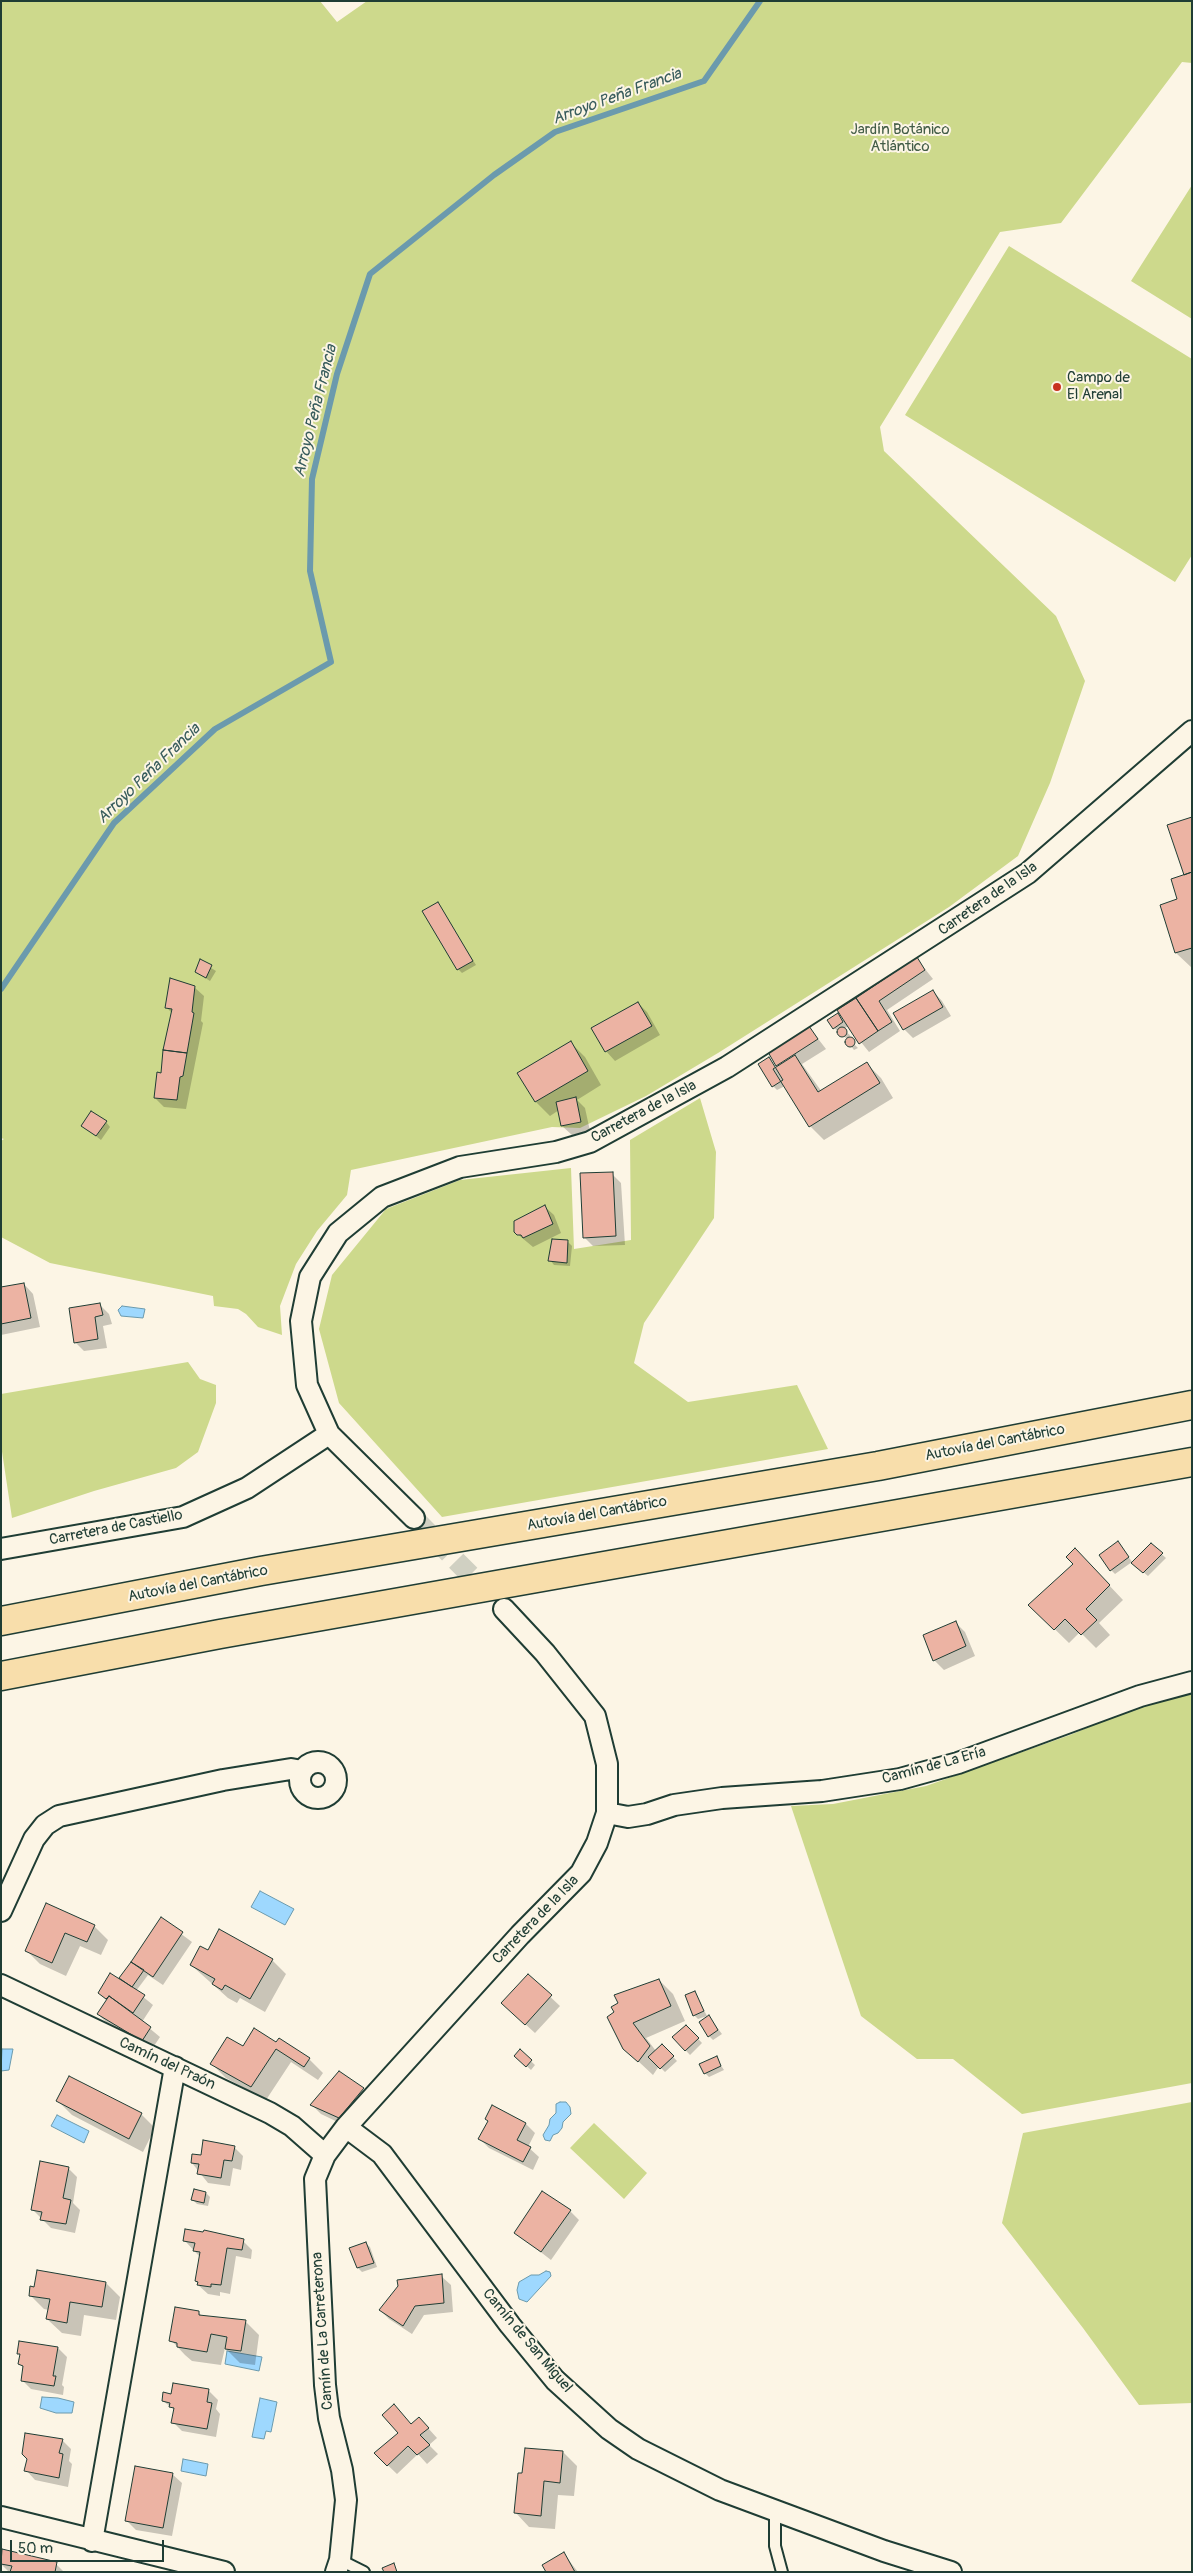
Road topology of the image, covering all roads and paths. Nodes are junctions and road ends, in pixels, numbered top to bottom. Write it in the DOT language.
graph roads {
  1 [pos="1192,731"];
  2 [pos="1192,1405"];
  3 [pos="328,1434"];
  4 [pos="1192,1462"];
  5 [pos="414,1518"];
  6 [pos="1,1549"];
  7 [pos="504,1609"];
  8 [pos="1,1621"];
  9 [pos="220,1634"];
  10 [pos="1,1676"];
  11 [pos="1192,1682"];
  12 [pos="1,1691"];
  13 [pos="302,1771"];
  14 [pos="608,1812"];
  15 [pos="1,1911"];
  16 [pos="1,1985"];
  17 [pos="175,2067"];
  18 [pos="346,2127"];
  19 [pos="325,2155"];
  20 [pos="775,2510"];
  21 [pos="1,2517"];
  22 [pos="92,2541"];
  23 [pos="338,2566"];
  24 [pos="224,2572"];
  25 [pos="364,2572"];
  26 [pos="782,2572"];
  27 [pos="951,2572"];
  1 -- 3 [label="street, Carretera de la Isla"];
  2 -- 8 [label="highway, Autovía del Cantábrico"];
  3 -- 5 [label="street, Carretera de la Isla"];
  3 -- 6 [label="street, Carretera de Castiello"];
  4 -- 9 [label="highway"];
  7 -- 14 [label="street, Carretera de la Isla"];
  9 -- 10 [label="highway"];
  9 -- 12 [label="highway"];
  11 -- 14 [label="street, Camín de La Ería"];
  13 -- 15 [label="street"];
  14 -- 18 [label="street, Carretera de la Isla"];
  16 -- 17 [label="street, Camín del Praón"];
  17 -- 19 [label="street, Camín del Praón"];
  17 -- 22 [label="street"];
  18 -- 19 [label="street, Camín de La Carreterona"];
  18 -- 20 [label="street, Camín de San Miguel"];
  19 -- 23 [label="street, Camín de La Carreterona"];
  20 -- 26 [label="lane"];
  20 -- 27 [label="street, Camín de San Miguel"];
  21 -- 22 [label="street"];
  22 -- 24 [label="street"];
  23 -- 25 [label="lane"];
}
